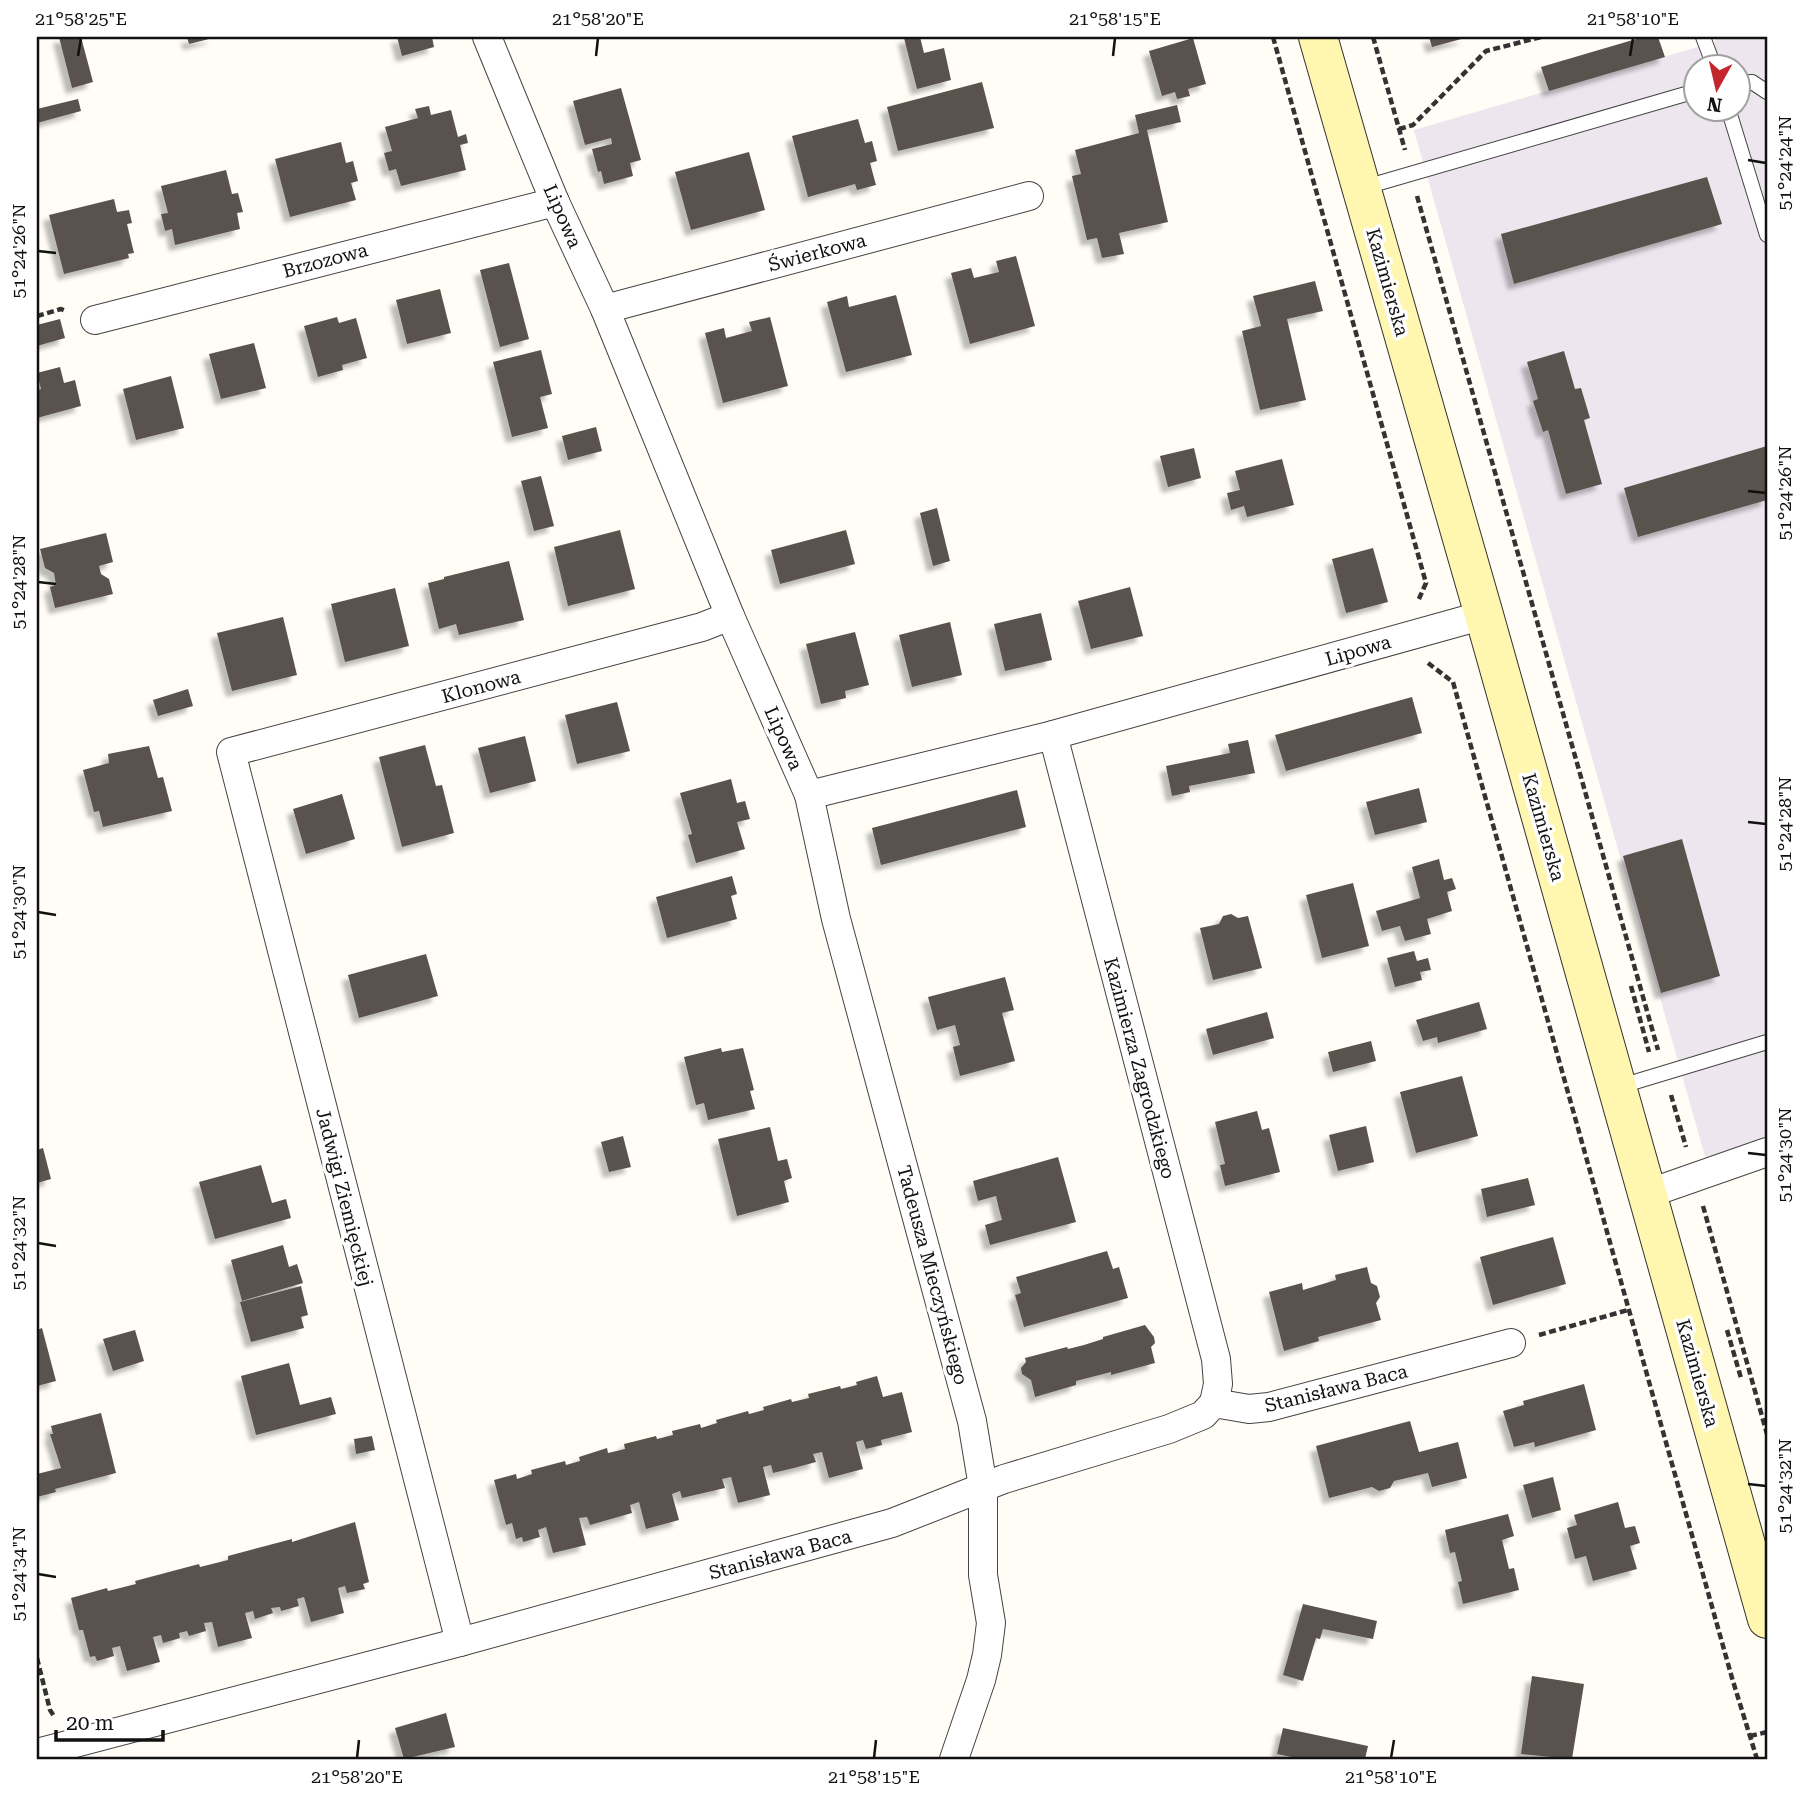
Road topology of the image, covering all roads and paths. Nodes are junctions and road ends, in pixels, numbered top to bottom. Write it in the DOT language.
graph roads {
  1 [pos="487,37"];
  2 [pos="1273,37"];
  3 [pos="1318,37"];
  4 [pos="1373,37"];
  5 [pos="1541,37"];
  6 [pos="1752,82"];
  7 [pos="1767,92"];
  8 [pos="1682,95"];
  9 [pos="1732,122"];
  10 [pos="1399,128"];
  11 [pos="1411,173"];
  12 [pos="1361,188"];
  13 [pos="1029,196"];
  14 [pos="555,202"];
  15 [pos="1767,231"];
  16 [pos="605,309"];
  17 [pos="95,320"];
  18 [pos="1484,615"];
  19 [pos="730,616"];
  20 [pos="1418,633"];
  21 [pos="1054,734"];
  22 [pos="230,752"];
  23 [pos="809,795"];
  24 [pos="1767,1042"];
  25 [pos="1665,1072"];
  26 [pos="1617,1087"];
  27 [pos="1767,1152"];
  28 [pos="1694,1178"];
  29 [pos="1647,1194"];
  30 [pos="1629,1310"];
  31 [pos="1511,1343"];
  32 [pos="1214,1403"];
  33 [pos="1767,1434"];
  34 [pos="983,1487"];
  35 [pos="1766,1608"];
  36 [pos="460,1642"];
  37 [pos="37,1658"];
  38 [pos="1767,1732"];
  39 [pos="1750,1736"];
  40 [pos="64,1746"];
  41 [pos="37,1753"];
  42 [pos="954,1759"];
  43 [pos="1757,1759"];
  1 -- 14 [label="street, Lipowa"];
  2 -- 20 [label="path"];
  3 -- 12 [label="main road, Kazimierska"];
  4 -- 10 [label="path"];
  5 -- 10 [label="path"];
  6 -- 7 [label="lane"];
  8 -- 11 [label="lane"];
  9 -- 15 [label="lane"];
  10 -- 11 [label="path"];
  11 -- 12 [label="lane"];
  11 -- 25 [label="path"];
  12 -- 18 [label="main road, Kazimierska"];
  13 -- 16 [label="street, Świerkowa"];
  14 -- 16 [label="street, Lipowa"];
  14 -- 17 [label="street, Brzozowa"];
  16 -- 19 [label="street, Lipowa"];
  18 -- 20 [label="street, Lipowa"];
  18 -- 26 [label="main road, Kazimierska"];
  19 -- 22 [label="street, Klonowa"];
  19 -- 23 [label="street, Lipowa"];
  20 -- 21 [label="street, Lipowa"];
  20 -- 30 [label="path"];
  21 -- 23 [label="street, Lipowa"];
  21 -- 32 [label="street, Kazimierza Zagrodzkiego"];
  22 -- 36 [label="street, Jadwigi Ziemięckiej"];
  23 -- 34 [label="street, Tadeusza Mieczyńskiego"];
  24 -- 25 [label="lane"];
  25 -- 26 [label="lane"];
  25 -- 28 [label="path"];
  26 -- 29 [label="main road, Kazimierska"];
  27 -- 28 [label="street"];
  28 -- 29 [label="street"];
  28 -- 33 [label="path"];
  29 -- 35 [label="main road, Kazimierska"];
  30 -- 31 [label="path"];
  30 -- 39 [label="path"];
  31 -- 32 [label="street, Stanisława Baca"];
  32 -- 34 [label="street, Stanisława Baca"];
  34 -- 36 [label="street, Stanisława Baca"];
  34 -- 42 [label="street, Tadeusza Mieczyńskiego"];
  36 -- 40 [label="street, Stanisława Baca"];
  37 -- 40 [label="path"];
  38 -- 39 [label="path"];
  39 -- 43 [label="path"];
  40 -- 41 [label="street, Stanisława Baca"];
}
